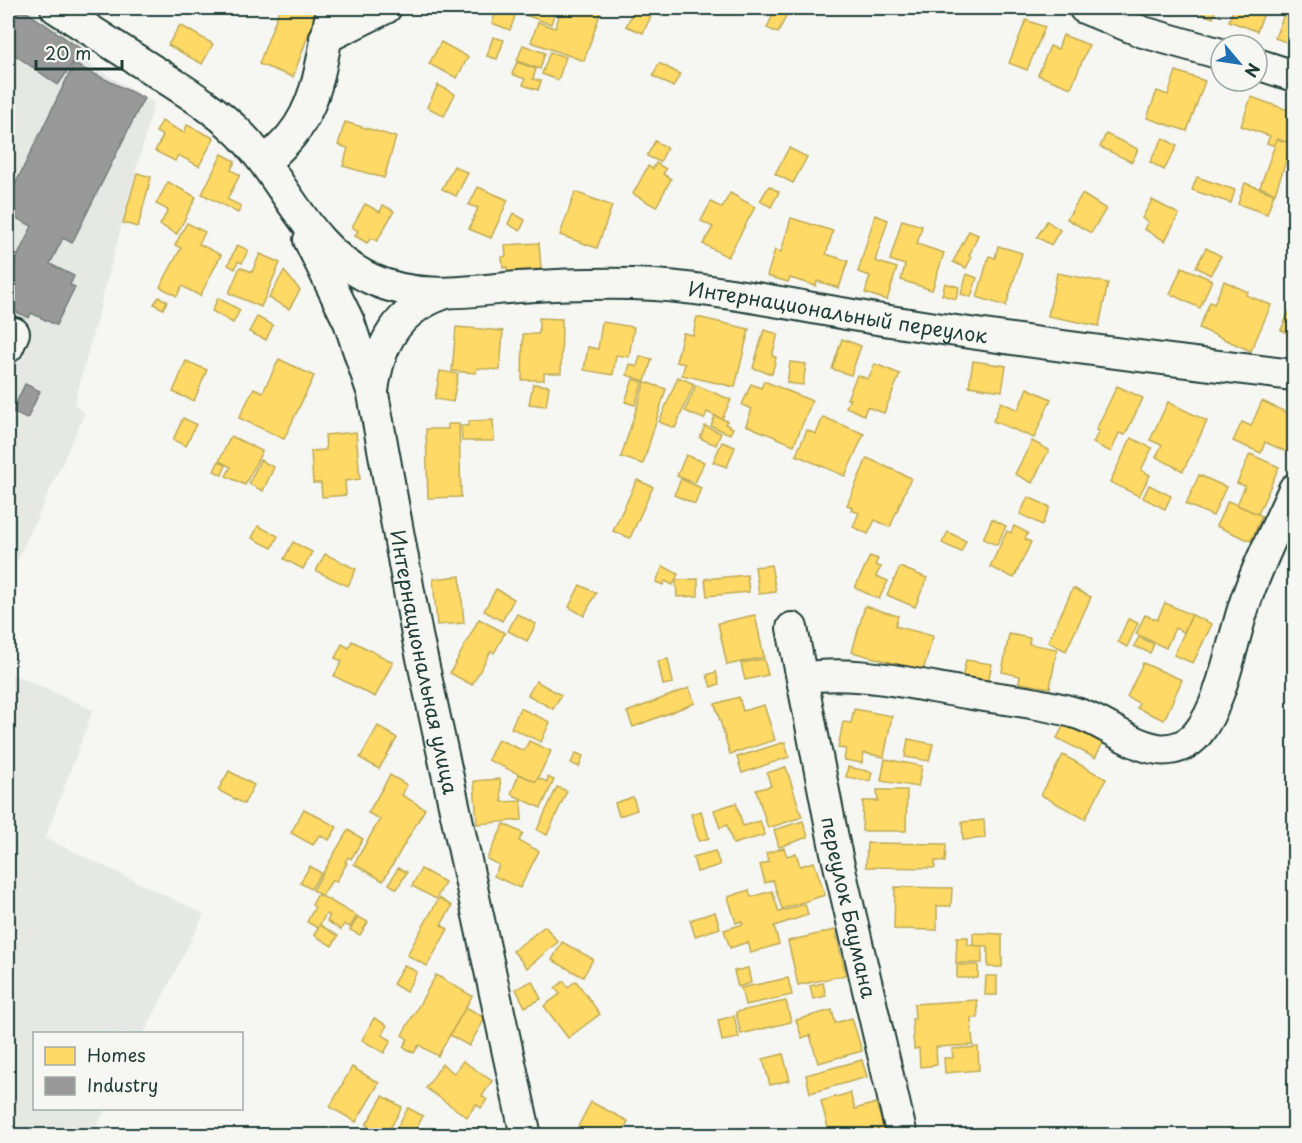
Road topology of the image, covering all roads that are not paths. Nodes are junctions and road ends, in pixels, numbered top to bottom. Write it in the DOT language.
graph roads {
  1 [pos="56,8"];
  2 [pos="332,8"];
  3 [pos="386,8"];
  4 [pos="1084,8"];
  5 [pos="325,38"];
  6 [pos="1209,51"];
  7 [pos="1269,68"];
  8 [pos="1294,76"];
  9 [pos="265,163"];
  10 [pos="289,201"];
  11 [pos="382,284"];
  12 [pos="443,294"];
  13 [pos="1294,375"];
  14 [pos="373,394"];
  15 [pos="1294,489"];
  16 [pos="792,628"];
  17 [pos="802,678"];
  18 [pos="526,1136"];
  19 [pos="902,1136"];
  1 -- 9 [label="street, Интернациональная улица"];
  2 -- 5 [label="street"];
  3 -- 5 [label="street"];
  4 -- 6 [label="street"];
  5 -- 9 [label="street"];
  7 -- 8 [label="street"];
  9 -- 10 [label="street, Интернациональная улица"];
  10 -- 11 [label="street, Интернациональная улица"];
  10 -- 14 [label="street, Интернациональная улица"];
  11 -- 12 [label="street, Интернациональный переулок"];
  12 -- 13 [label="street, Интернациональный переулок"];
  12 -- 14 [label="street"];
  14 -- 18 [label="street, Интернациональная улица"];
  15 -- 17 [label="street"];
  16 -- 17 [label="street, переулок Баумана"];
  17 -- 19 [label="street, переулок Баумана"];
}
